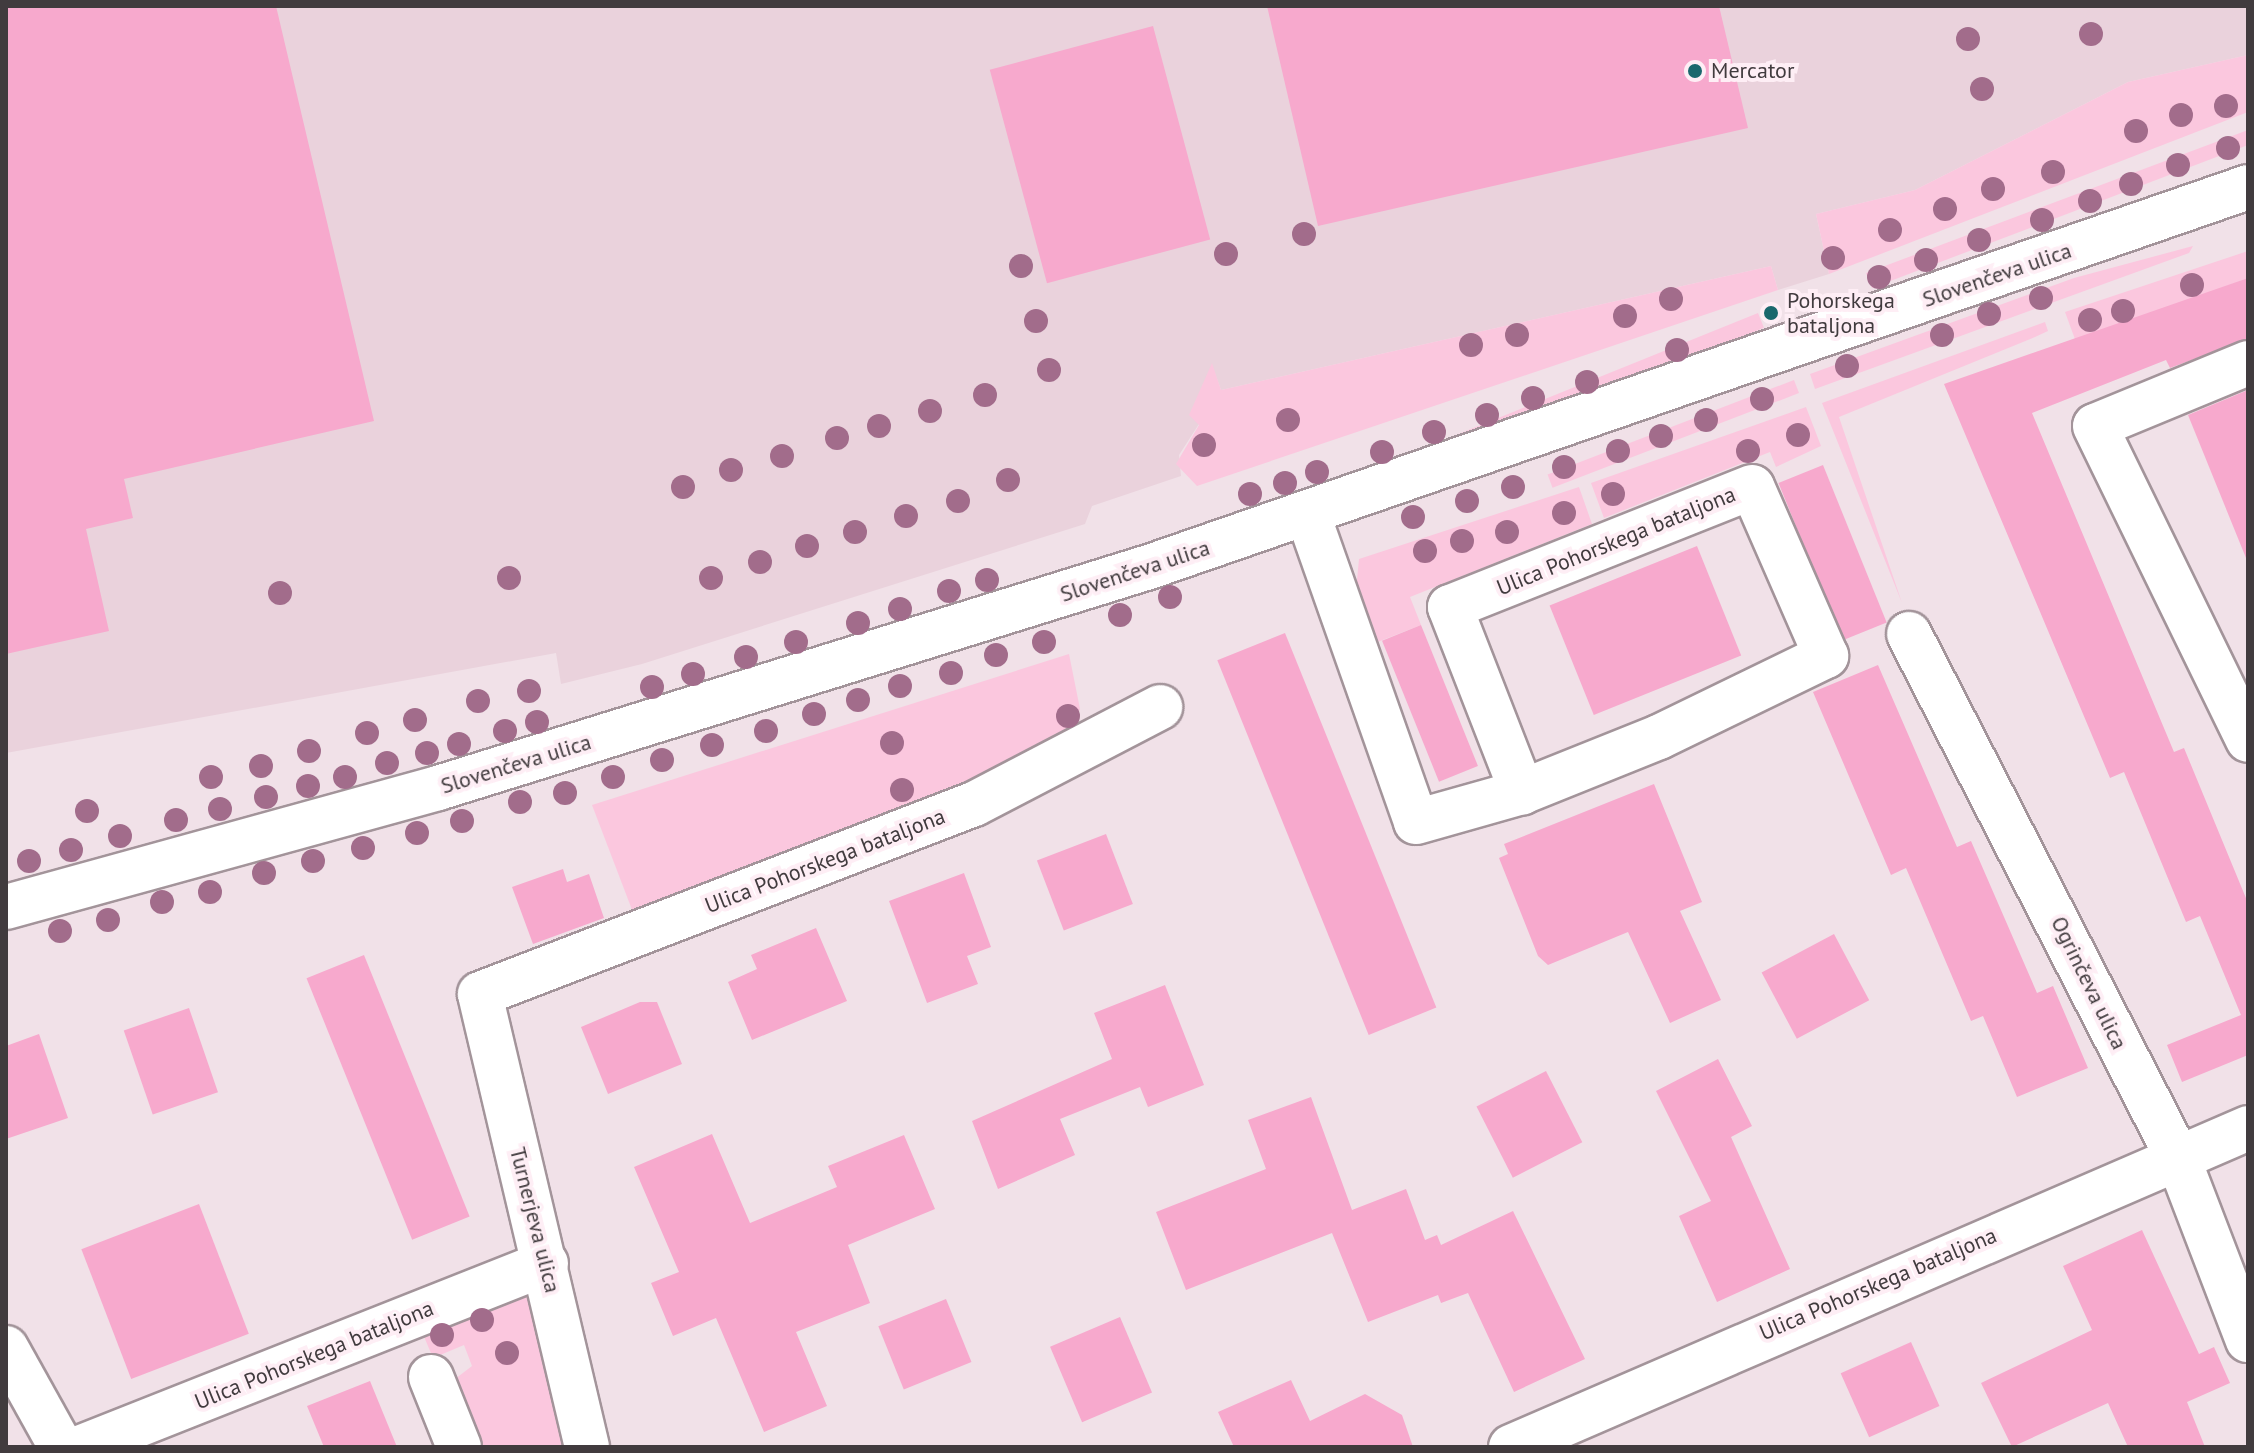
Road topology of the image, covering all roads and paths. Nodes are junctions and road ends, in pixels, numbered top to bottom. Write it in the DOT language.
graph roads {
  1 [pos="2248,187"];
  2 [pos="2248,363"];
  3 [pos="1308,515"];
  4 [pos="1909,634"];
  5 [pos="1160,707"];
  6 [pos="2248,740"];
  7 [pos="1522,792"];
  8 [pos="6,907"];
  9 [pos="480,994"];
  10 [pos="2248,1128"];
  11 [pos="2178,1158"];
  12 [pos="546,1263"];
  13 [pos="2248,1340"];
  14 [pos="6,1348"];
  15 [pos="431,1377"];
  16 [pos="61,1447"];
  17 [pos="82,1447"];
  18 [pos="459,1447"];
  19 [pos="587,1447"];
  20 [pos="1511,1447"];
  1 -- 3 [label="street, Slovenčeva ulica"];
  2 -- 6 [label="street"];
  3 -- 7 [label="street, Ulica Pohorskega bataljona"];
  3 -- 8 [label="street, Slovenčeva ulica"];
  4 -- 11 [label="street, Ogrinčeva ulica"];
  5 -- 9 [label="street, Ulica Pohorskega bataljona"];
  7 -- 7 [label="street, Ulica Pohorskega bataljona"];
  9 -- 12 [label="street, Turnerjeva ulica"];
  10 -- 11 [label="street, Ulica Pohorskega bataljona"];
  11 -- 13 [label="street, Ogrinčeva ulica"];
  11 -- 20 [label="street, Ulica Pohorskega bataljona"];
  12 -- 17 [label="street, Ulica Pohorskega bataljona"];
  12 -- 19 [label="street, Turnerjeva ulica"];
  14 -- 16 [label="street"];
  15 -- 18 [label="street"];
}
